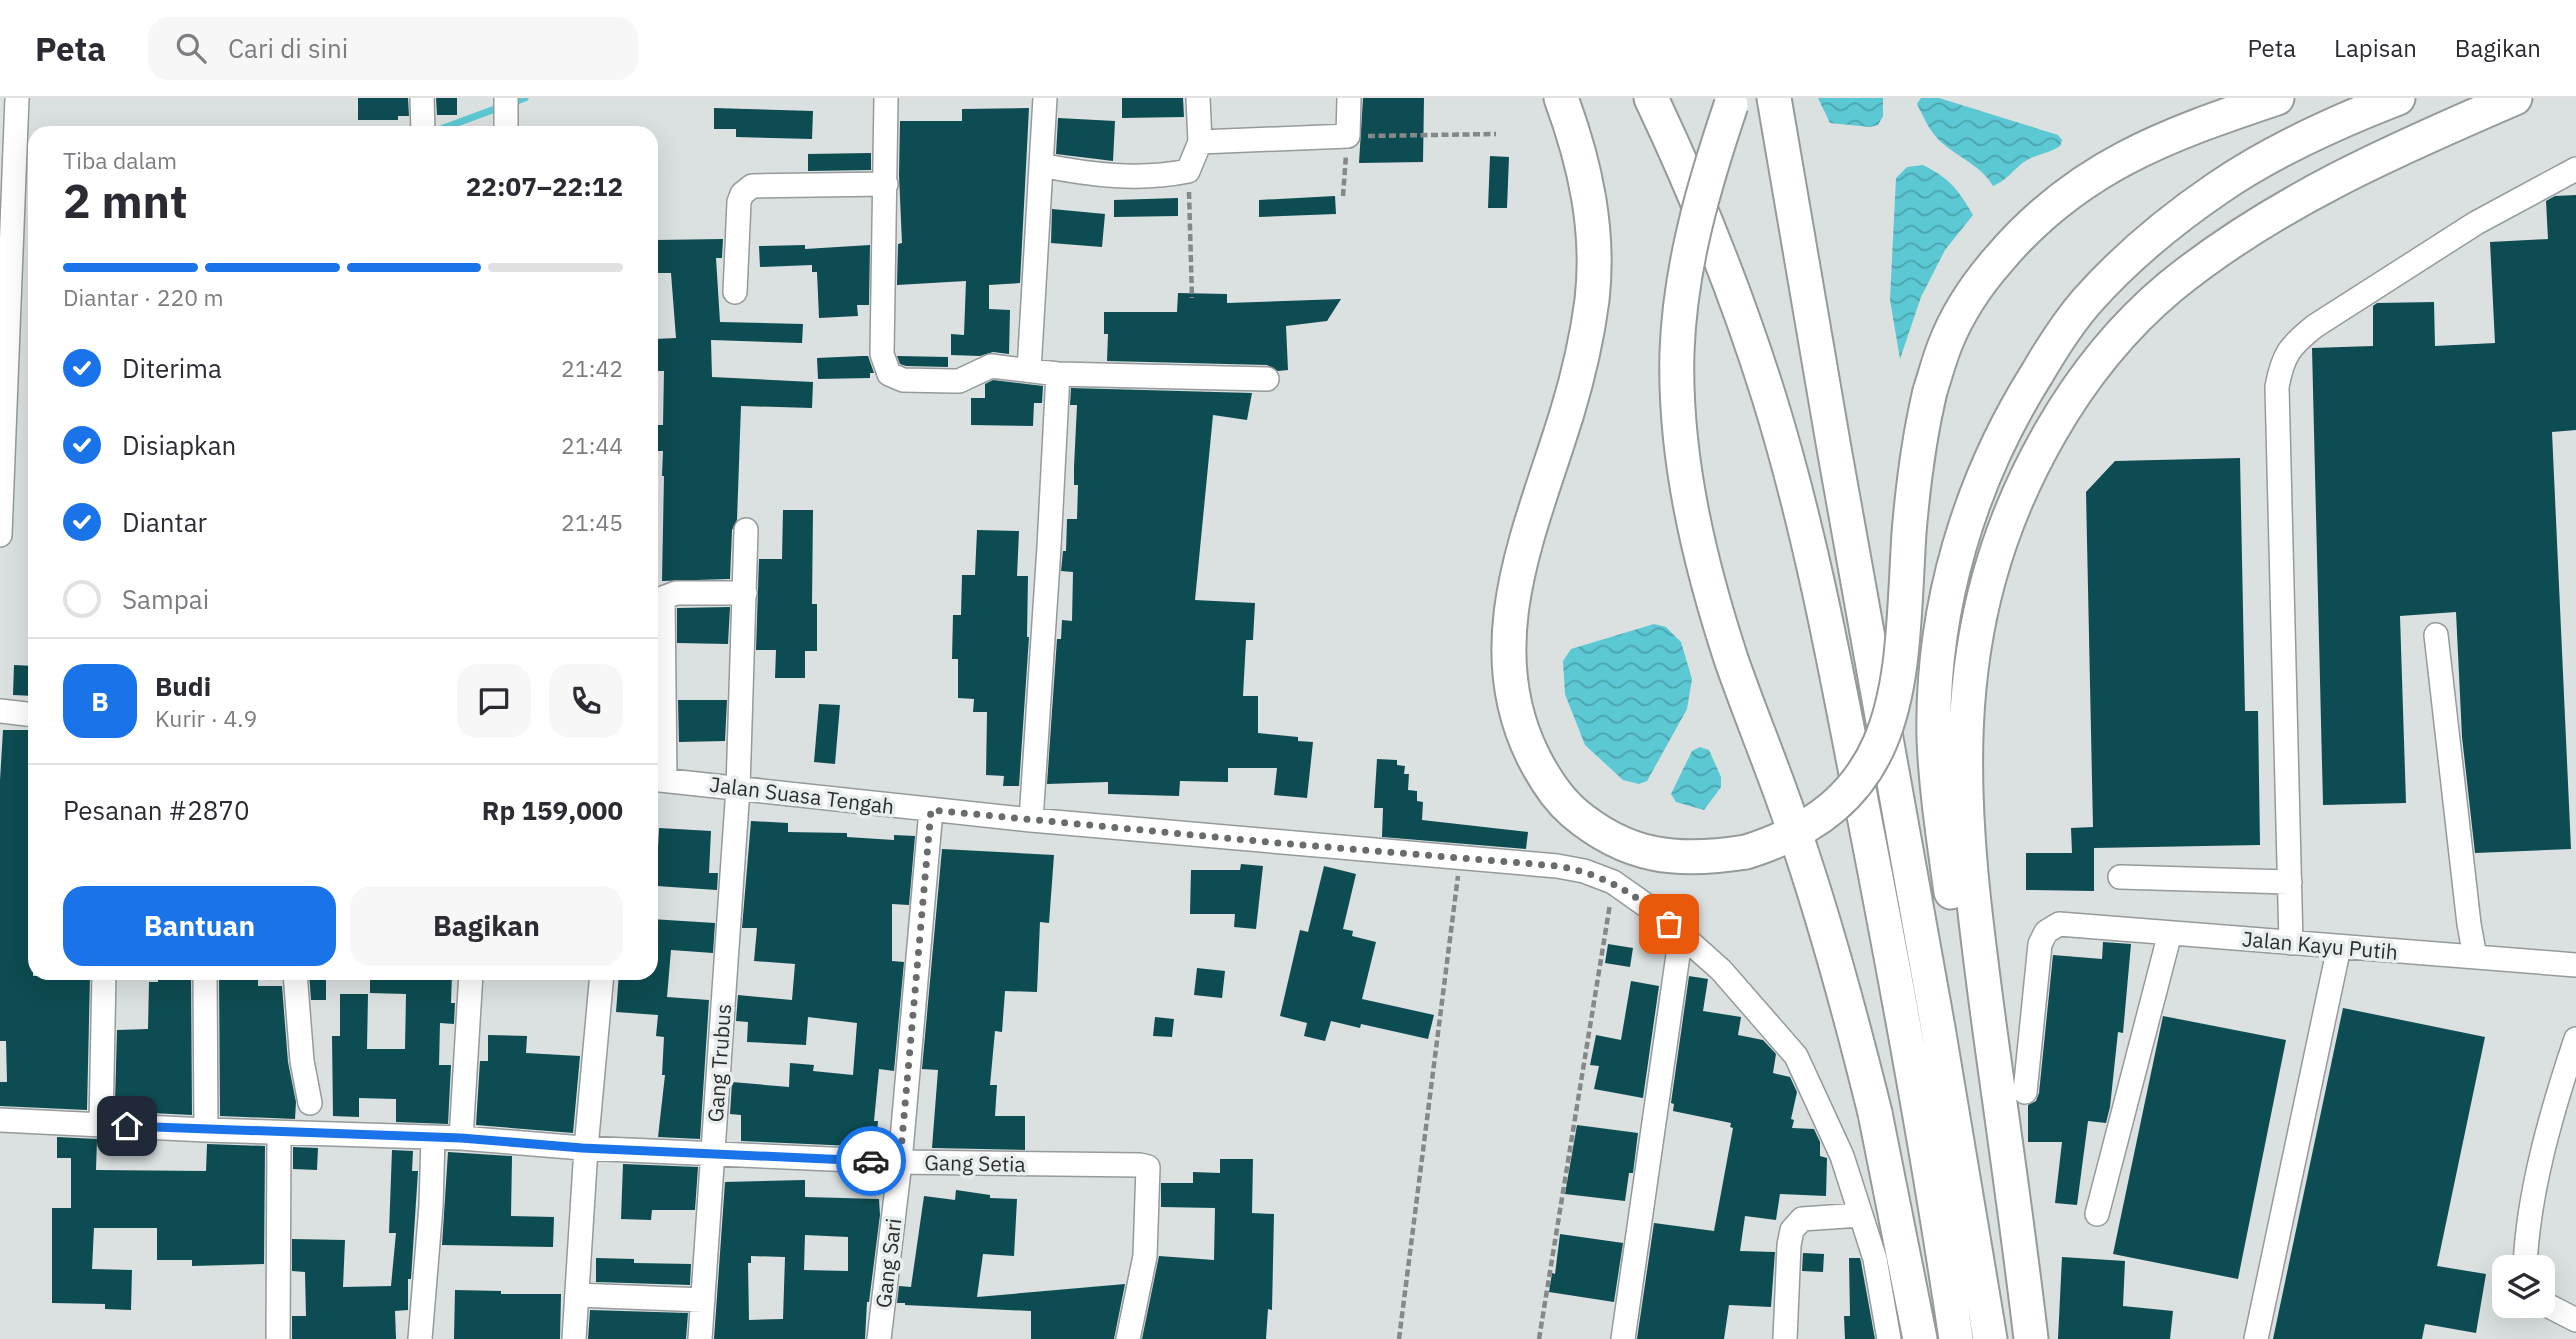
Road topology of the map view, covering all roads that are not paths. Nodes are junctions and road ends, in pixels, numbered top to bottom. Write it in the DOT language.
graph roads {
  1 [pos="18,98"];
  2 [pos="422,98"];
  3 [pos="886,98"];
  4 [pos="1045,98"];
  5 [pos="1198,98"];
  6 [pos="1349,98"];
  7 [pos="1561,98"];
  8 [pos="1651,98"];
  9 [pos="1734,98"];
  10 [pos="1774,98"];
  11 [pos="2277,98"];
  12 [pos="2398,98"];
  13 [pos="2515,98"];
  14 [pos="423,126"];
  15 [pos="1200,142"];
  16 [pos="1041,165"];
  17 [pos="2576,169"];
  18 [pos="886,184"];
  19 [pos="6,279"];
  20 [pos="735,292"];
  21 [pos="1029,370"];
  22 [pos="1058,374"];
  23 [pos="1267,379"];
  24 [pos="746,530"];
  25 [pos="0,535"];
  26 [pos="744,593"];
  27 [pos="658,617"];
  28 [pos="2436,635"];
  29 [pos="0,710"];
  30 [pos="28,714"];
  31 [pos="658,779"];
  32 [pos="738,788"];
  33 [pos="931,810"];
  34 [pos="1031,820"];
  35 [pos="2120,877"];
  36 [pos="2290,882"];
  37 [pos="2170,933"];
  38 [pos="1681,934"];
  39 [pos="2291,943"];
  40 [pos="2339,947"];
  41 [pos="2475,957"];
  42 [pos="2576,965"];
  43 [pos="104,980"];
  44 [pos="205,980"];
  45 [pos="296,980"];
  46 [pos="471,980"];
  47 [pos="601,980"];
  48 [pos="2576,1039"];
  49 [pos="2025,1092"];
  50 [pos="310,1103"];
  51 [pos="0,1120"];
  52 [pos="101,1125"];
  53 [pos="206,1130"];
  54 [pos="279,1133"];
  55 [pos="433,1138"];
  56 [pos="461,1138"];
  57 [pos="586,1148"];
  58 [pos="713,1153"];
  59 [pos="900,1162"];
  60 [pos="2096,1214"];
  61 [pos="1860,1215"];
  62 [pos="2526,1255"];
  63 [pos="577,1295"];
  64 [pos="703,1300"];
  65 [pos="2555,1309"];
  66 [pos="2576,1320"];
  67 [pos="278,1339"];
  68 [pos="421,1339"];
  69 [pos="574,1339"];
  70 [pos="700,1339"];
  71 [pos="879,1339"];
  72 [pos="1128,1339"];
  73 [pos="1623,1339"];
  74 [pos="1785,1339"];
  75 [pos="1889,1339"];
  76 [pos="1920,1339"];
  77 [pos="1956,1339"];
  78 [pos="1990,1339"];
  79 [pos="2030,1339"];
  80 [pos="2256,1339"];
  1 -- 19 [label="street"];
  2 -- 14 [label="street"];
  3 -- 18 [label="street"];
  4 -- 16 [label="street"];
  5 -- 15 [label="street"];
  6 -- 15 [label="street"];
  7 -- 11 [label="highway, bridge"];
  8 -- 77 [label="highway"];
  9 -- 76 [label="highway, bridge"];
  10 -- 78 [label="highway"];
  12 -- 79 [label="highway"];
  13 -- 79 [label="highway"];
  15 -- 16 [label="street"];
  16 -- 21 [label="street"];
  17 -- 36 [label="street"];
  18 -- 20 [label="street"];
  18 -- 21 [label="street"];
  19 -- 25 [label="street"];
  21 -- 22 [label="street"];
  22 -- 23 [label="street"];
  22 -- 34 [label="street"];
  24 -- 26 [label="street, Gang Trubus"];
  26 -- 27 [label="street"];
  26 -- 32 [label="street, Gang Trubus"];
  28 -- 41 [label="street"];
  29 -- 30 [label="street"];
  31 -- 32 [label="street, Jalan Suasa Tengah"];
  32 -- 33 [label="street, Jalan Suasa Tengah"];
  32 -- 58 [label="street, Gang Trubus"];
  33 -- 34 [label="street, Jalan Suasa Tengah"];
  33 -- 59 [label="street, Gang Sari"];
  34 -- 38 [label="street, Jalan Suasa Tengah"];
  35 -- 36 [label="street"];
  36 -- 39 [label="street"];
  37 -- 39 [label="street, Jalan Kayu Putih"];
  37 -- 49 [label="street, Jalan Kayu Putih"];
  37 -- 60 [label="street"];
  38 -- 61 [label="street, Jalan Suasa Tengah"];
  38 -- 73 [label="street"];
  39 -- 40 [label="street, Jalan Kayu Putih"];
  40 -- 41 [label="street, Jalan Kayu Putih"];
  40 -- 80 [label="street"];
  41 -- 42 [label="street, Jalan Kayu Putih"];
  43 -- 52 [label="street"];
  44 -- 53 [label="street"];
  45 -- 50 [label="street"];
  46 -- 56 [label="street"];
  47 -- 57 [label="street"];
  48 -- 62 [label="street"];
  51 -- 52 [label="street, Gang Setia"];
  52 -- 53 [label="street, Gang Setia"];
  53 -- 54 [label="street, Gang Setia"];
  54 -- 55 [label="street, Gang Setia"];
  54 -- 67 [label="street"];
  55 -- 56 [label="street, Gang Setia"];
  55 -- 68 [label="street"];
  56 -- 57 [label="street, Gang Setia"];
  57 -- 58 [label="street, Gang Setia"];
  57 -- 63 [label="street"];
  58 -- 59 [label="street, Gang Setia"];
  58 -- 64 [label="street, Gang Trubus"];
  59 -- 71 [label="street, Gang Sari"];
  59 -- 72 [label="street, Gang Setia"];
  61 -- 74 [label="street"];
  61 -- 75 [label="street, Jalan Suasa Tengah"];
  63 -- 64 [label="street"];
  63 -- 69 [label="street"];
  64 -- 70 [label="street, Gang Trubus"];
  65 -- 66 [label="street"];
}
